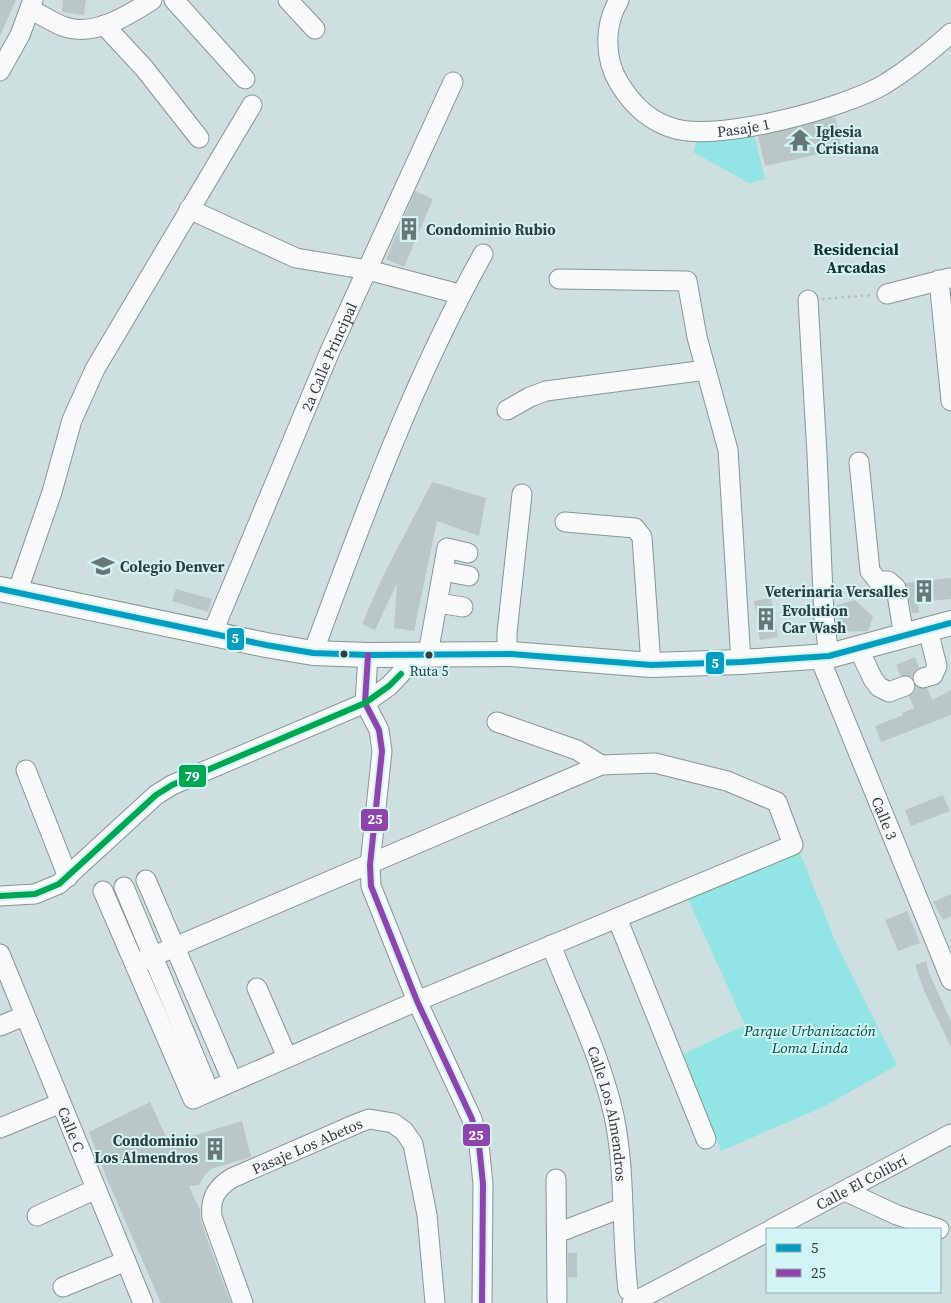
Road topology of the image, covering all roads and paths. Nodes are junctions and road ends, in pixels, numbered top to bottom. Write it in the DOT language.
graph roads {
  1 [pos="152,0"];
  2 [pos="174,0"];
  3 [pos="288,0"];
  4 [pos="619,0"];
  5 [pos="32,5"];
  6 [pos="104,25"];
  7 [pos="315,29"];
  8 [pos="951,33"];
  9 [pos="0,71"];
  10 [pos="245,80"];
  11 [pos="453,82"];
  12 [pos="252,105"];
  13 [pos="199,138"];
  14 [pos="189,209"];
  15 [pos="483,254"];
  16 [pos="368,270"];
  17 [pos="559,279"];
  18 [pos="945,279"];
  19 [pos="460,294"];
  20 [pos="887,294"];
  21 [pos="808,300"];
  22 [pos="706,370"];
  23 [pos="951,401"];
  24 [pos="507,410"];
  25 [pos="859,462"];
  26 [pos="522,494"];
  27 [pos="565,522"];
  28 [pos="468,553"];
  29 [pos="443,571"];
  30 [pos="469,576"];
  31 [pos="8,591"];
  32 [pos="438,603"];
  33 [pos="463,607"];
  34 [pos="951,623"];
  35 [pos="928,630"];
  36 [pos="212,634"];
  37 [pos="904,637"];
  38 [pos="858,648"];
  39 [pos="313,652"];
  40 [pos="424,654"];
  41 [pos="507,654"];
  42 [pos="368,655"];
  43 [pos="824,656"];
  44 [pos="741,662"];
  45 [pos="651,665"];
  46 [pos="923,678"];
  47 [pos="905,686"];
  48 [pos="365,703"];
  49 [pos="497,722"];
  50 [pos="601,765"];
  51 [pos="26,770"];
  52 [pos="370,865"];
  53 [pos="68,877"];
  54 [pos="146,880"];
  55 [pos="124,887"];
  56 [pos="103,891"];
  57 [pos="0,896"];
  58 [pos="617,918"];
  59 [pos="551,945"];
  60 [pos="175,946"];
  61 [pos="0,954"];
  62 [pos="154,957"];
  63 [pos="135,964"];
  64 [pos="951,980"];
  65 [pos="257,988"];
  66 [pos="417,1001"];
  67 [pos="24,1016"];
  68 [pos="0,1026"];
  69 [pos="287,1057"];
  70 [pos="232,1080"];
  71 [pos="201,1095"];
  72 [pos="61,1103"];
  73 [pos="0,1128"];
  74 [pos="951,1134"];
  75 [pos="706,1139"];
  76 [pos="556,1179"];
  77 [pos="96,1189"];
  78 [pos="845,1191"];
  79 [pos="622,1208"];
  80 [pos="36,1216"];
  81 [pos="774,1228"];
  82 [pos="936,1228"];
  83 [pos="766,1232"];
  84 [pos="557,1233"];
  85 [pos="126,1260"];
  86 [pos="63,1287"];
  87 [pos="630,1297"];
  88 [pos="558,1300"];
  89 [pos="143,1303"];
  90 [pos="243,1303"];
  91 [pos="435,1303"];
  92 [pos="482,1303"];
  1 -- 6 [label="street"];
  2 -- 10 [label="street"];
  3 -- 7 [label="street"];
  4 -- 8 [label="street, Pasaje 1"];
  5 -- 6 [label="street"];
  5 -- 9 [label="street"];
  6 -- 13 [label="street"];
  11 -- 16 [label="street, 2a Calle Principal"];
  12 -- 14 [label="street"];
  14 -- 16 [label="street"];
  14 -- 31 [label="street"];
  15 -- 19 [label="street"];
  16 -- 19 [label="street"];
  16 -- 36 [label="street, 2a Calle Principal"];
  17 -- 22 [label="street"];
  18 -- 20 [label="street"];
  18 -- 23 [label="street"];
  19 -- 39 [label="street"];
  20 -- 21 [label="path"];
  21 -- 43 [label="street, Calle 3"];
  22 -- 24 [label="street"];
  22 -- 44 [label="street"];
  25 -- 37 [label="street"];
  26 -- 41 [label="street"];
  27 -- 45 [label="street"];
  28 -- 29 [label="street"];
  29 -- 30 [label="street"];
  29 -- 32 [label="street"];
  31 -- 36 [label="main road"];
  32 -- 33 [label="street"];
  32 -- 40 [label="street"];
  34 -- 35 [label="main road"];
  35 -- 37 [label="main road"];
  35 -- 46 [label="street"];
  36 -- 39 [label="main road"];
  37 -- 38 [label="main road"];
  38 -- 43 [label="main road"];
  38 -- 47 [label="street"];
  39 -- 42 [label="main road"];
  40 -- 41 [label="main road"];
  40 -- 42 [label="main road"];
  40 -- 48 [label="street"];
  41 -- 45 [label="main road"];
  42 -- 48 [label="street"];
  43 -- 44 [label="main road"];
  43 -- 64 [label="street, Calle 3"];
  44 -- 45 [label="main road"];
  48 -- 52 [label="street"];
  48 -- 53 [label="street"];
  49 -- 50 [label="street"];
  50 -- 52 [label="street"];
  50 -- 58 [label="street"];
  51 -- 53 [label="street"];
  52 -- 60 [label="street"];
  52 -- 66 [label="street"];
  53 -- 57 [label="street"];
  54 -- 60 [label="street"];
  55 -- 62 [label="street"];
  56 -- 63 [label="street"];
  58 -- 59 [label="street"];
  58 -- 75 [label="street"];
  59 -- 66 [label="street"];
  59 -- 79 [label="street, Calle Los Almendros"];
  60 -- 62 [label="street"];
  60 -- 70 [label="street"];
  61 -- 67 [label="street, Calle C"];
  62 -- 63 [label="street"];
  62 -- 71 [label="street"];
  63 -- 71 [label="street"];
  65 -- 69 [label="street"];
  66 -- 69 [label="street"];
  66 -- 92 [label="street"];
  67 -- 68 [label="street"];
  67 -- 72 [label="street, Calle C"];
  69 -- 70 [label="street"];
  70 -- 71 [label="street"];
  72 -- 73 [label="street"];
  72 -- 77 [label="street, Calle C"];
  74 -- 78 [label="street, Calle El Colibrí"];
  76 -- 84 [label="street"];
  77 -- 80 [label="street"];
  77 -- 85 [label="street, Calle C"];
  78 -- 81 [label="street, Calle El Colibrí"];
  78 -- 82 [label="street"];
  79 -- 84 [label="street"];
  79 -- 87 [label="street, Calle Los Almendros"];
  83 -- 87 [label="street"];
  84 -- 88 [label="street"];
  85 -- 86 [label="street"];
  85 -- 89 [label="street, Calle C"];
  90 -- 91 [label="street, Pasaje Los Abetos"];
}
